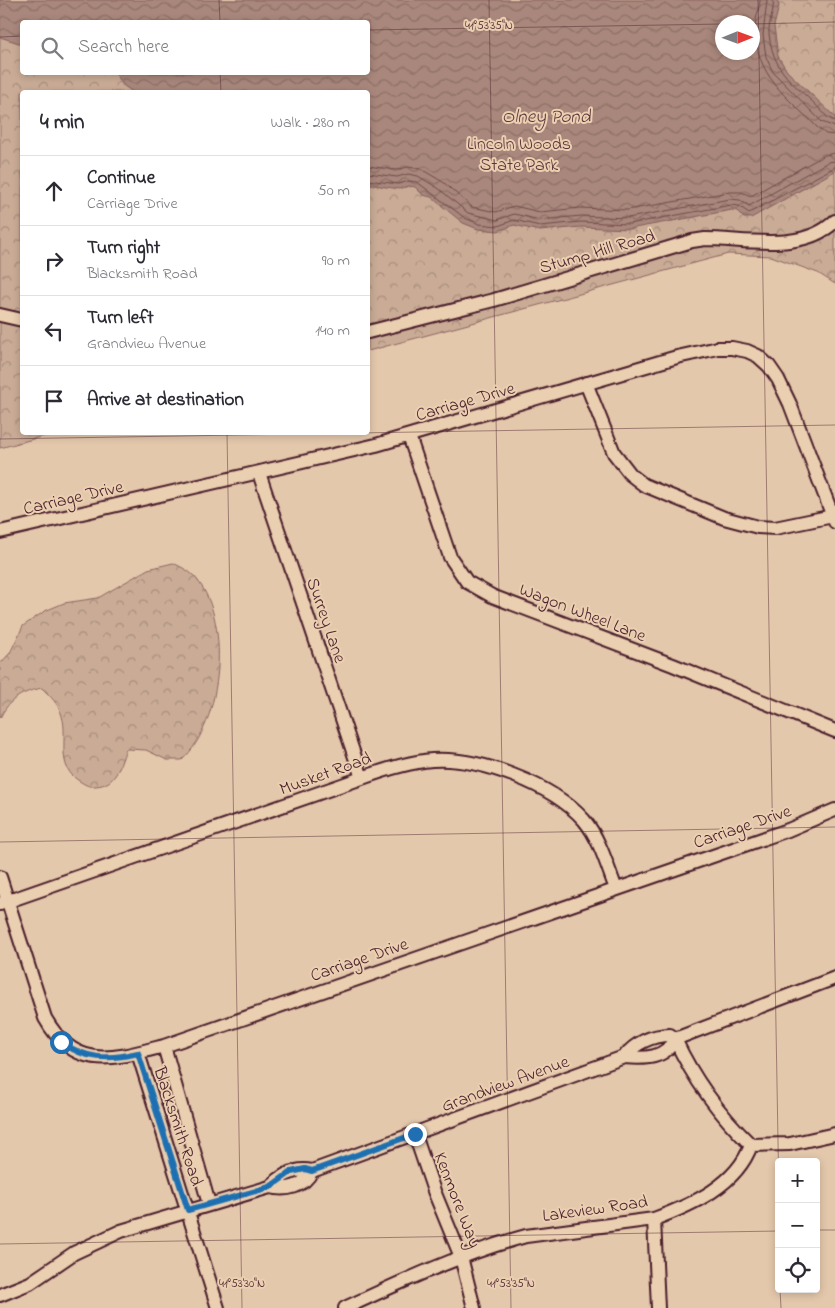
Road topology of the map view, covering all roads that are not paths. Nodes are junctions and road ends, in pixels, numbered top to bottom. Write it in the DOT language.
graph roads {
  1 [pos="835,221"];
  2 [pos="0,315"];
  3 [pos="20,320"];
  4 [pos="370,331"];
  5 [pos="586,383"];
  6 [pos="409,436"];
  7 [pos="259,473"];
  8 [pos="834,519"];
  9 [pos="0,532"];
  10 [pos="835,731"];
  11 [pos="362,778"];
  12 [pos="835,810"];
  13 [pos="0,877"];
  14 [pos="616,889"];
  15 [pos="4,903"];
  16 [pos="835,978"];
  17 [pos="675,1039"];
  18 [pos="164,1046"];
  19 [pos="138,1053"];
  20 [pos="624,1057"];
  21 [pos="415,1134"];
  22 [pos="835,1134"];
  23 [pos="751,1145"];
  24 [pos="210,1204"];
  25 [pos="188,1210"];
  26 [pos="654,1219"];
  27 [pos="461,1257"];
  28 [pos="0,1295"];
  29 [pos="218,1308"];
  30 [pos="344,1308"];
  31 [pos="474,1308"];
  32 [pos="658,1308"];
  1 -- 4 [label="street, Stump Hill Road"];
  2 -- 3 [label="street"];
  5 -- 6 [label="street, Carriage Drive"];
  5 -- 8 [label="street"];
  5 -- 8 [label="street, Carriage Drive"];
  6 -- 7 [label="street, Carriage Drive"];
  6 -- 10 [label="street, Wagon Wheel Lane"];
  7 -- 9 [label="street, Carriage Drive"];
  7 -- 11 [label="street, Surrey Lane"];
  11 -- 14 [label="street, Musket Road"];
  11 -- 15 [label="street, Musket Road"];
  12 -- 14 [label="street, Carriage Drive"];
  13 -- 15 [label="street, Carriage Drive"];
  14 -- 18 [label="street, Carriage Drive"];
  15 -- 19 [label="street, Carriage Drive"];
  16 -- 17 [label="street, Grandview Avenue"];
  17 -- 20 [label="street, Grandview Avenue"];
  17 -- 20 [label="street, Grandview Avenue"];
  17 -- 23 [label="street"];
  18 -- 19 [label="street, Carriage Drive"];
  18 -- 24 [label="street, Blacksmith Road"];
  19 -- 25 [label="street, Blacksmith Road"];
  20 -- 21 [label="street, Grandview Avenue"];
  21 -- 24 [label="street, Grandview Avenue"];
  21 -- 27 [label="street, Kenmore Way"];
  22 -- 23 [label="street"];
  23 -- 26 [label="street, Lakeview Road"];
  24 -- 25 [label="street, Grandview Avenue"];
  25 -- 28 [label="street, Grandview Avenue"];
  25 -- 29 [label="street, Blacksmith Road"];
  26 -- 27 [label="street, Lakeview Road"];
  26 -- 32 [label="street"];
  27 -- 30 [label="street, Lakeview Road"];
  27 -- 31 [label="street, Kenmore Way"];
}
